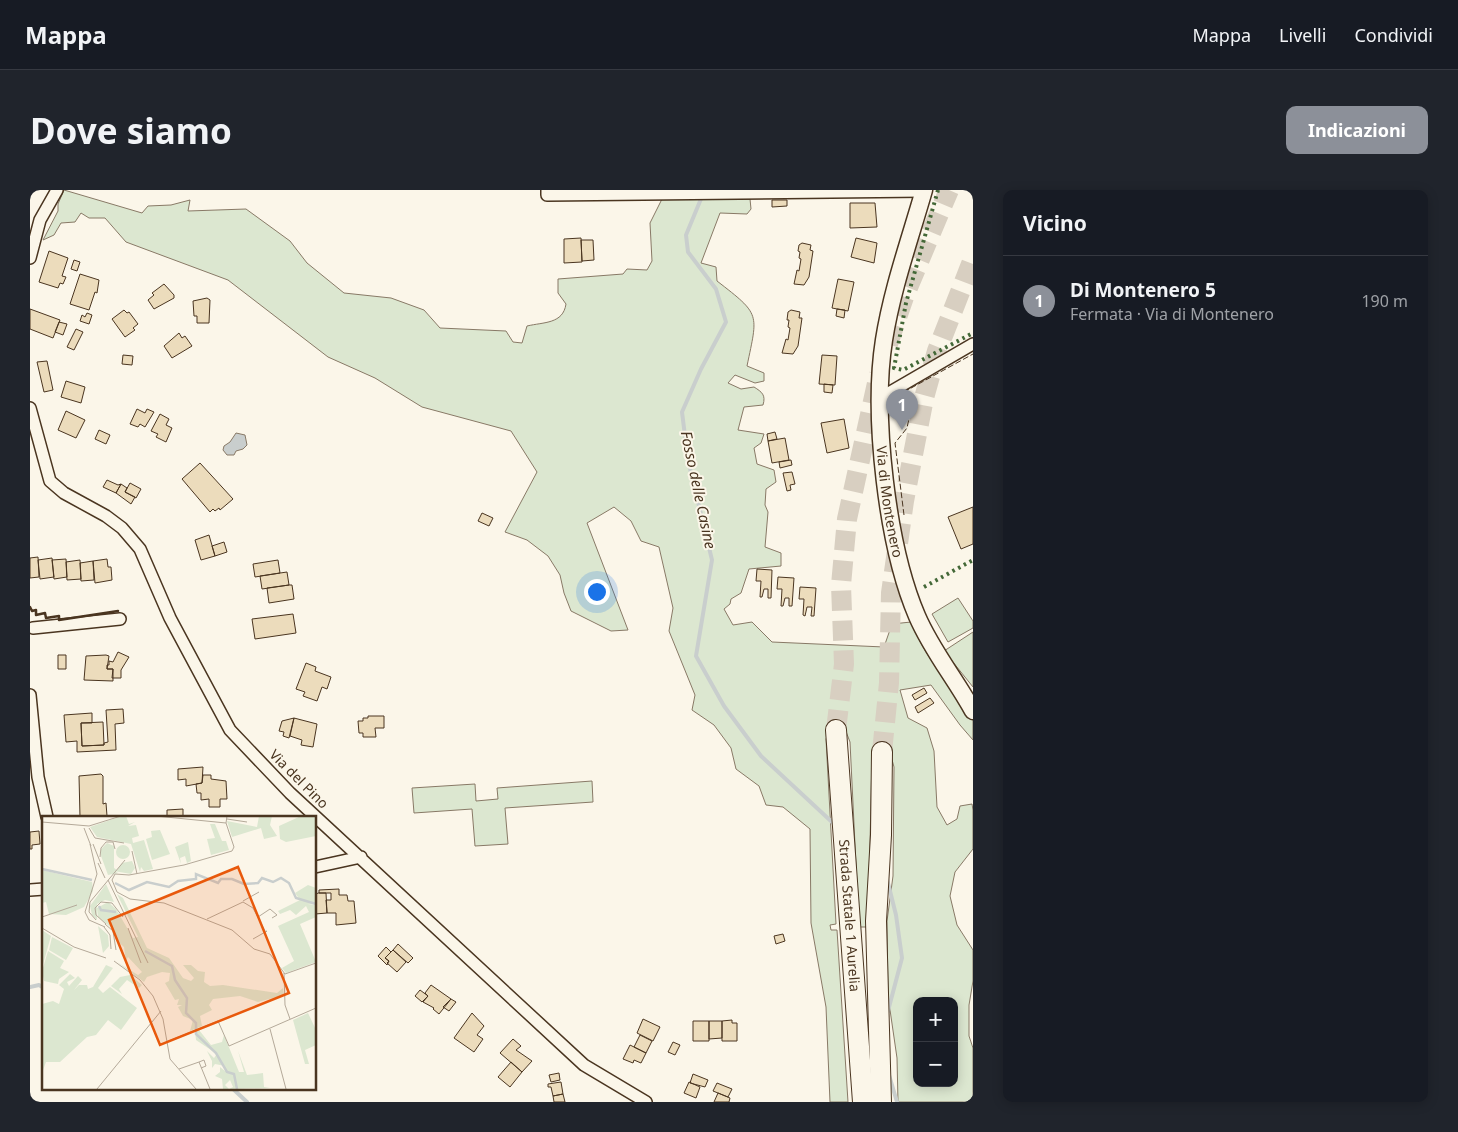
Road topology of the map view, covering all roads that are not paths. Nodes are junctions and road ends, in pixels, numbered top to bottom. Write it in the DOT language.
graph roads {
  1 [pos="57,190"];
  2 [pos="547,190"];
  3 [pos="924,191"];
  4 [pos="30,258"];
  5 [pos="973,344"];
  6 [pos="880,398"];
  7 [pos="30,408"];
  8 [pos="120,619"];
  9 [pos="31,628"];
  10 [pos="30,695"];
  11 [pos="973,711"];
  12 [pos="836,730"];
  13 [pos="33,748"];
  14 [pos="882,752"];
  15 [pos="34,772"];
  16 [pos="47,816"];
  17 [pos="315,816"];
  18 [pos="316,817"];
  19 [pos="361,857"];
  20 [pos="316,867"];
  21 [pos="881,1097"];
  22 [pos="646,1102"];
  23 [pos="863,1102"];
  1 -- 4 [label="street"];
  2 -- 3 [label="street"];
  3 -- 6 [label="street, Via di Montenero"];
  5 -- 6 [label="street"];
  6 -- 11 [label="street, Via di Montenero"];
  7 -- 17 [label="street, Via del Pino"];
  8 -- 9 [label="street"];
  10 -- 13 [label="street"];
  12 -- 23 [label="highway, Strada Statale 1 Aurelia"];
  13 -- 15 [label="street"];
  14 -- 21 [label="highway, Strada Statale 1 Aurelia"];
  15 -- 16 [label="street"];
  18 -- 19 [label="street, Via del Pino"];
  19 -- 20 [label="street"];
  19 -- 22 [label="street, Via del Pino"];
}
